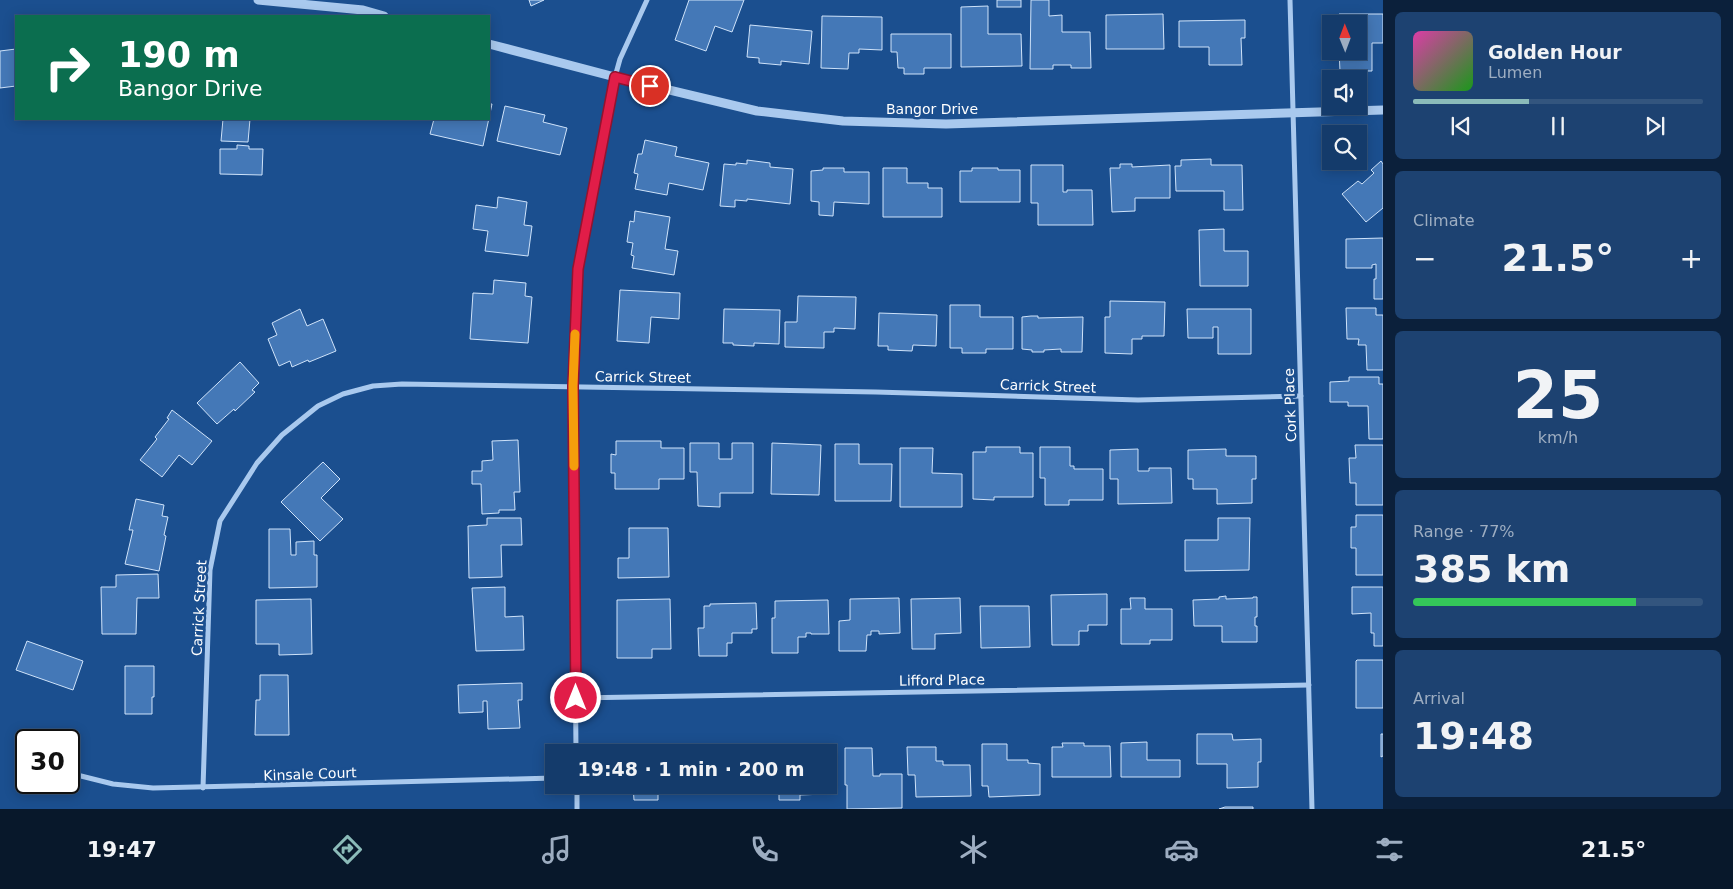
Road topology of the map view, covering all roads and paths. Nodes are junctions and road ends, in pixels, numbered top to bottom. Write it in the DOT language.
graph roads {
  1 [pos="258,0"];
  2 [pos="647,0"];
  3 [pos="1290,0"];
  4 [pos="380,15"];
  5 [pos="490,44"];
  6 [pos="615,77"];
  7 [pos="1383,110"];
  8 [pos="1293,112"];
  9 [pos="573,386"];
  10 [pos="1301,396"];
  11 [pos="1309,685"];
  12 [pos="576,698"];
  13 [pos="576,744"];
  14 [pos="80,776"];
  15 [pos="545,778"];
  16 [pos="203,788"];
  17 [pos="577,794"];
  18 [pos="577,809"];
  19 [pos="1312,809"];
  1 -- 4 [label="street"];
  2 -- 6 [label="street"];
  3 -- 8 [label="street, Cork Place"];
  5 -- 6 [label="street, Bangor Drive"];
  6 -- 8 [label="street, Bangor Drive"];
  6 -- 9 [label="street"];
  7 -- 8 [label="street, Bangor Drive"];
  8 -- 10 [label="street, Cork Place"];
  9 -- 10 [label="street, Carrick Street"];
  9 -- 12 [label="street"];
  9 -- 16 [label="street, Carrick Street"];
  10 -- 11 [label="street, Cork Place"];
  11 -- 12 [label="street, Lifford Place"];
  11 -- 19 [label="street, Cork Place"];
  12 -- 13 [label="street"];
  14 -- 16 [label="street, Kinsale Court"];
  15 -- 16 [label="street, Kinsale Court"];
  17 -- 18 [label="street"];
}
